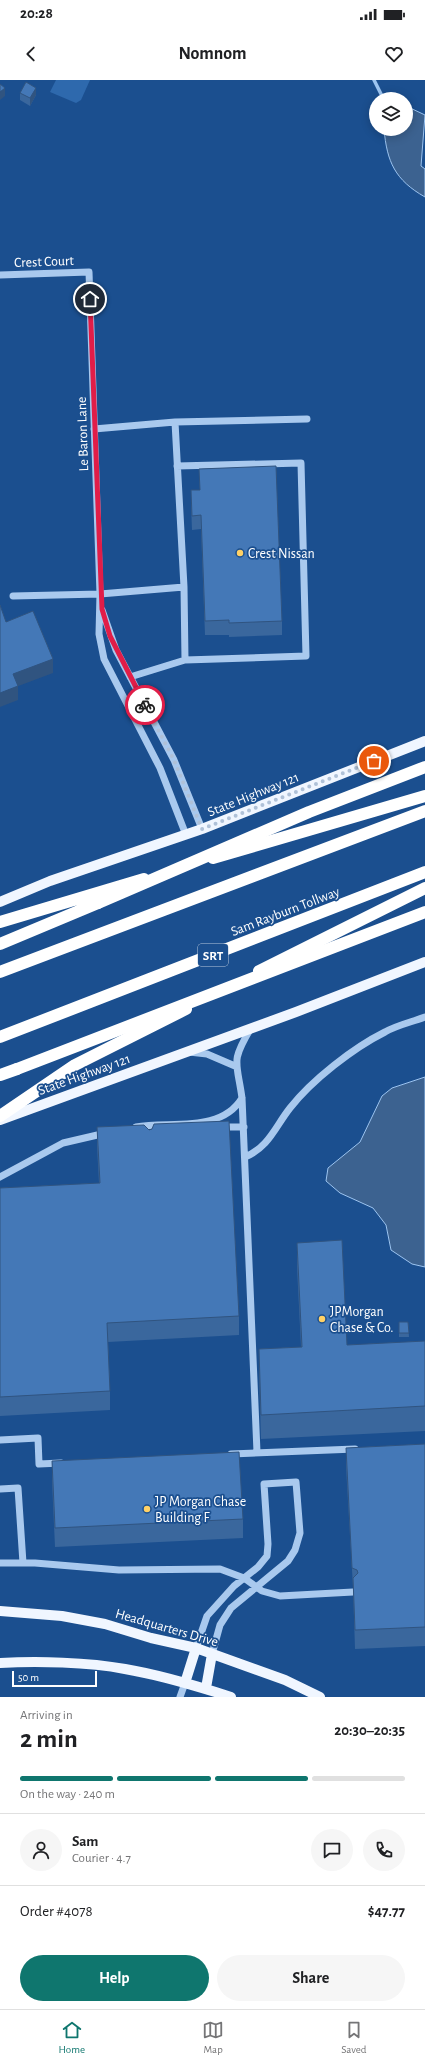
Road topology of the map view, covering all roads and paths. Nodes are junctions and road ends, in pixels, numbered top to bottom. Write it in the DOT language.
graph roads {
  1 [pos="90,272"];
  2 [pos="0,275"];
  3 [pos="307,419"];
  4 [pos="174,422"];
  5 [pos="94,429"];
  6 [pos="177,466"];
  7 [pos="184,587"];
  8 [pos="100,594"];
  9 [pos="13,596"];
  10 [pos="185,660"];
  11 [pos="130,677"];
  12 [pos="425,741"];
  13 [pos="425,767"];
  14 [pos="425,796"];
  15 [pos="425,811"];
  16 [pos="202,829"];
  17 [pos="186,835"];
  18 [pos="425,872"];
  19 [pos="425,888"];
  20 [pos="0,902"];
  21 [pos="425,912"];
  22 [pos="0,922"];
  23 [pos="2,943"];
  24 [pos="425,962"];
  25 [pos="0,972"];
  26 [pos="425,1017"];
  27 [pos="251,1028"];
  28 [pos="0,1037"];
  29 [pos="185,1052"];
  30 [pos="235,1066"];
  31 [pos="0,1075"];
  32 [pos="242,1098"];
  33 [pos="0,1116"];
  34 [pos="0,1120"];
  35 [pos="179,1123"];
  36 [pos="244,1127"];
  37 [pos="126,1129"];
  38 [pos="111,1132"];
  39 [pos="245,1157"];
  40 [pos="0,1177"];
  41 [pos="0,1440"];
  42 [pos="364,1448"];
  43 [pos="257,1452"];
  44 [pos="226,1454"];
  45 [pos="70,1463"];
  46 [pos="0,1489"];
  47 [pos="0,1563"];
  48 [pos="23,1563"];
  49 [pos="244,1578"];
  50 [pos="258,1587"];
  51 [pos="353,1592"];
  52 [pos="0,1611"];
  53 [pos="196,1648"];
  54 [pos="212,1654"];
  55 [pos="0,1663"];
  56 [pos="185,1683"];
  57 [pos="204,1693"];
  58 [pos="180,1697"];
  59 [pos="231,1697"];
  60 [pos="320,1697"];
  1 -- 2 [label="street, Crest Court"];
  1 -- 5 [label="street, Le Baron Lane"];
  3 -- 4 [label="street"];
  4 -- 5 [label="street"];
  4 -- 6 [label="street"];
  5 -- 8 [label="street, Le Baron Lane"];
  6 -- 7 [label="street"];
  6 -- 10 [label="street"];
  7 -- 8 [label="street"];
  7 -- 10 [label="street"];
  8 -- 9 [label="street"];
  8 -- 11 [label="street, Le Baron Lane"];
  8 -- 17 [label="street, Le Baron Lane"];
  10 -- 11 [label="street"];
  11 -- 16 [label="street, Le Baron Lane"];
  12 -- 16 [label="main road, State Highway 121"];
  13 -- 23 [label="highway, bridge"];
  14 -- 22 [label="highway"];
  15 -- 25 [label="highway"];
  16 -- 17 [label="main road, State Highway 121"];
  17 -- 20 [label="main road, State Highway 121"];
  18 -- 28 [label="highway, Sam Rayburn Tollway / SRT"];
  19 -- 33 [label="highway"];
  21 -- 31 [label="highway, bridge"];
  24 -- 27 [label="main road, State Highway 121"];
  26 -- 39 [label="street"];
  27 -- 29 [label="main road, State Highway 121"];
  27 -- 30 [label="street"];
  29 -- 30 [label="street"];
  29 -- 34 [label="main road, State Highway 121"];
  30 -- 32 [label="street"];
  32 -- 35 [label="street"];
  32 -- 36 [label="street"];
  35 -- 36 [label="street"];
  35 -- 37 [label="street"];
  36 -- 39 [label="street"];
  38 -- 40 [label="street"];
  39 -- 43 [label="street"];
  41 -- 45 [label="street"];
  42 -- 43 [label="street"];
  43 -- 44 [label="street"];
  46 -- 48 [label="street"];
  47 -- 48 [label="street"];
  48 -- 49 [label="street"];
  49 -- 50 [label="street"];
  49 -- 50 [label="street"];
  49 -- 53 [label="street"];
  50 -- 51 [label="street"];
  50 -- 54 [label="street"];
  52 -- 53 [label="main road, Headquarters Drive"];
  53 -- 54 [label="main road, Headquarters Drive"];
  53 -- 56 [label="main road"];
  54 -- 57 [label="main road"];
  54 -- 60 [label="main road, Headquarters Drive"];
  55 -- 56 [label="main road"];
  56 -- 57 [label="main road"];
  56 -- 58 [label="street"];
  57 -- 59 [label="main road"];
}
